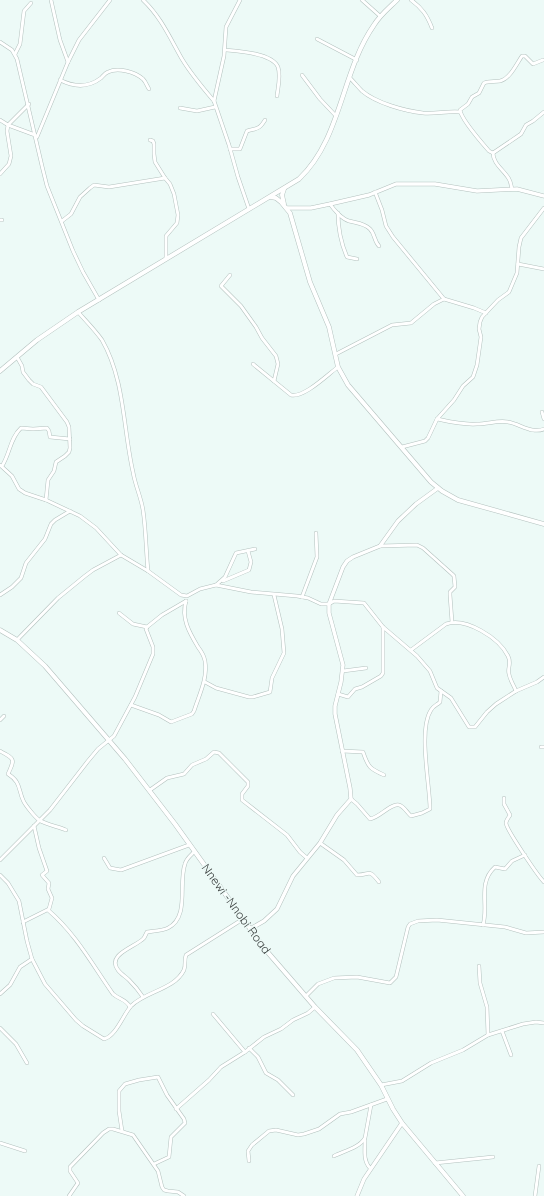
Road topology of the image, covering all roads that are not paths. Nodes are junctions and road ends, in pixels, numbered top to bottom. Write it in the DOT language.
graph roads {
  1 [pos="51,0"];
  2 [pos="110,0"];
  3 [pos="143,0"];
  4 [pos="240,0"];
  5 [pos="362,0"];
  6 [pos="397,0"];
  7 [pos="411,0"];
  8 [pos="31,3"];
  9 [pos="380,16"];
  10 [pos="432,28"];
  11 [pos="316,39"];
  12 [pos="0,42"];
  13 [pos="225,50"];
  14 [pos="15,54"];
  15 [pos="357,60"];
  16 [pos="543,60"];
  17 [pos="68,62"];
  18 [pos="302,75"];
  19 [pos="350,78"];
  20 [pos="60,80"];
  21 [pos="149,89"];
  22 [pos="277,96"];
  23 [pos="214,101"];
  24 [pos="29,104"];
  25 [pos="215,107"];
  26 [pos="180,108"];
  27 [pos="460,112"];
  28 [pos="544,112"];
  29 [pos="336,116"];
  30 [pos="0,120"];
  31 [pos="265,120"];
  32 [pos="8,125"];
  33 [pos="36,135"];
  34 [pos="36,139"];
  35 [pos="150,140"];
  36 [pos="230,149"];
  37 [pos="493,153"];
  38 [pos="0,174"];
  39 [pos="165,178"];
  40 [pos="512,189"];
  41 [pos="284,190"];
  42 [pos="375,192"];
  43 [pos="544,196"];
  44 [pos="271,197"];
  45 [pos="330,204"];
  46 [pos="285,206"];
  47 [pos="544,208"];
  48 [pos="249,209"];
  49 [pos="338,213"];
  50 [pos="62,221"];
  51 [pos="379,246"];
  52 [pos="166,259"];
  53 [pos="357,259"];
  54 [pos="518,264"];
  55 [pos="544,269"];
  56 [pos="230,275"];
  57 [pos="444,299"];
  58 [pos="99,300"];
  59 [pos="78,312"];
  60 [pos="486,313"];
  61 [pos="336,354"];
  62 [pos="17,358"];
  63 [pos="253,364"];
  64 [pos="338,367"];
  65 [pos="0,371"];
  66 [pos="274,381"];
  67 [pos="542,412"];
  68 [pos="437,419"];
  69 [pos="544,419"];
  70 [pos="544,429"];
  71 [pos="70,439"];
  72 [pos="402,447"];
  73 [pos="1,465"];
  74 [pos="438,488"];
  75 [pos="46,500"];
  76 [pos="70,511"];
  77 [pos="544,524"];
  78 [pos="316,533"];
  79 [pos="380,546"];
  80 [pos="255,549"];
  81 [pos="248,551"];
  82 [pos="121,555"];
  83 [pos="148,571"];
  84 [pos="221,581"];
  85 [pos="216,585"];
  86 [pos="274,594"];
  87 [pos="0,595"];
  88 [pos="191,595"];
  89 [pos="302,597"];
  90 [pos="186,601"];
  91 [pos="329,604"];
  92 [pos="118,613"];
  93 [pos="452,622"];
  94 [pos="147,627"];
  95 [pos="383,627"];
  96 [pos="0,630"];
  97 [pos="16,640"];
  98 [pos="411,650"];
  99 [pos="366,668"];
  100 [pos="343,671"];
  101 [pos="544,677"];
  102 [pos="205,682"];
  103 [pos="441,691"];
  104 [pos="516,691"];
  105 [pos="338,694"];
  106 [pos="131,705"];
  107 [pos="4,716"];
  108 [pos="0,720"];
  109 [pos="109,740"];
  110 [pos="342,750"];
  111 [pos="0,751"];
  112 [pos="384,775"];
  113 [pos="150,790"];
  114 [pos="504,798"];
  115 [pos="351,799"];
  116 [pos="40,821"];
  117 [pos="34,826"];
  118 [pos="66,830"];
  119 [pos="320,843"];
  120 [pos="189,844"];
  121 [pos="194,852"];
  122 [pos="525,855"];
  123 [pos="104,858"];
  124 [pos="307,858"];
  125 [pos="0,860"];
  126 [pos="0,875"];
  127 [pos="379,882"];
  128 [pos="544,882"];
  129 [pos="48,910"];
  130 [pos="242,919"];
  131 [pos="23,922"];
  132 [pos="484,925"];
  133 [pos="250,929"];
  134 [pos="544,932"];
  135 [pos="32,959"];
  136 [pos="479,966"];
  137 [pos="0,994"];
  138 [pos="306,996"];
  139 [pos="144,997"];
  140 [pos="315,1007"];
  141 [pos="130,1008"];
  142 [pos="213,1014"];
  143 [pos="544,1023"];
  144 [pos="0,1028"];
  145 [pos="502,1031"];
  146 [pos="488,1035"];
  147 [pos="250,1048"];
  148 [pos="245,1052"];
  149 [pos="511,1055"];
  150 [pos="27,1063"];
  151 [pos="381,1085"];
  152 [pos="293,1095"];
  153 [pos="387,1099"];
  154 [pos="372,1105"];
  155 [pos="176,1109"];
  156 [pos="402,1123"];
  157 [pos="122,1131"];
  158 [pos="365,1138"];
  159 [pos="0,1143"];
  160 [pos="25,1151"];
  161 [pos="334,1156"];
  162 [pos="493,1157"];
  163 [pos="249,1161"];
  164 [pos="435,1163"];
  165 [pos="154,1164"];
  166 [pos="539,1166"];
  167 [pos="370,1168"];
  168 [pos="69,1196"];
  169 [pos="184,1196"];
  170 [pos="357,1196"];
  171 [pos="463,1196"];
  172 [pos="535,1196"];
  1 -- 17 [label="street"];
  2 -- 17 [label="street"];
  3 -- 23 [label="street"];
  4 -- 13 [label="street"];
  5 -- 9 [label="street"];
  6 -- 9 [label="main road"];
  7 -- 10 [label="street"];
  8 -- 14 [label="street"];
  9 -- 15 [label="main road"];
  11 -- 15 [label="street"];
  12 -- 14 [label="street"];
  13 -- 22 [label="street"];
  13 -- 23 [label="street"];
  14 -- 24 [label="street"];
  15 -- 19 [label="main road"];
  16 -- 27 [label="street"];
  17 -- 20 [label="street"];
  18 -- 29 [label="street"];
  19 -- 27 [label="street"];
  19 -- 29 [label="main road"];
  20 -- 21 [label="street"];
  20 -- 34 [label="street"];
  23 -- 25 [label="street"];
  24 -- 32 [label="street"];
  24 -- 33 [label="street"];
  25 -- 26 [label="street"];
  25 -- 36 [label="street"];
  27 -- 37 [label="street"];
  28 -- 37 [label="street"];
  29 -- 41 [label="main road"];
  30 -- 32 [label="street"];
  31 -- 36 [label="street"];
  32 -- 33 [label="street"];
  32 -- 38 [label="street"];
  33 -- 34 [label="street"];
  34 -- 50 [label="street"];
  35 -- 39 [label="street"];
  36 -- 48 [label="street"];
  37 -- 40 [label="street"];
  39 -- 50 [label="street"];
  39 -- 52 [label="street"];
  40 -- 42 [label="street"];
  40 -- 43 [label="street"];
  41 -- 44 [label="main road"];
  41 -- 46 [label="main road"];
  42 -- 45 [label="street"];
  42 -- 57 [label="street"];
  44 -- 46 [label="main road"];
  44 -- 48 [label="main road"];
  45 -- 46 [label="street"];
  45 -- 49 [label="street"];
  46 -- 61 [label="main road"];
  47 -- 54 [label="street"];
  48 -- 52 [label="main road"];
  49 -- 51 [label="street"];
  49 -- 53 [label="street"];
  50 -- 58 [label="street"];
  52 -- 58 [label="main road"];
  54 -- 55 [label="street"];
  54 -- 60 [label="street"];
  56 -- 66 [label="street"];
  57 -- 60 [label="street"];
  57 -- 61 [label="street"];
  58 -- 59 [label="main road"];
  59 -- 62 [label="main road"];
  59 -- 83 [label="street"];
  60 -- 68 [label="street"];
  61 -- 64 [label="main road"];
  62 -- 65 [label="main road"];
  62 -- 71 [label="street"];
  63 -- 66 [label="street"];
  64 -- 66 [label="street"];
  64 -- 72 [label="main road"];
  67 -- 69 [label="street"];
  68 -- 70 [label="street"];
  68 -- 72 [label="street"];
  71 -- 73 [label="street"];
  71 -- 75 [label="street"];
  72 -- 74 [label="main road"];
  73 -- 75 [label="street"];
  74 -- 77 [label="main road"];
  74 -- 79 [label="street"];
  75 -- 76 [label="street"];
  76 -- 82 [label="street"];
  76 -- 87 [label="street"];
  78 -- 89 [label="street"];
  79 -- 91 [label="street"];
  79 -- 93 [label="street"];
  80 -- 81 [label="street"];
  81 -- 84 [label="street"];
  81 -- 84 [label="street"];
  82 -- 83 [label="street"];
  82 -- 97 [label="street"];
  83 -- 88 [label="street"];
  84 -- 85 [label="street"];
  85 -- 86 [label="street"];
  85 -- 88 [label="street"];
  86 -- 89 [label="street"];
  86 -- 102 [label="street"];
  88 -- 90 [label="street"];
  89 -- 91 [label="street"];
  90 -- 94 [label="street"];
  90 -- 102 [label="street"];
  91 -- 95 [label="street"];
  91 -- 100 [label="street"];
  92 -- 94 [label="street"];
  93 -- 98 [label="street"];
  93 -- 104 [label="street"];
  94 -- 106 [label="street"];
  95 -- 98 [label="street"];
  95 -- 105 [label="street"];
  96 -- 97 [label="main road, Nnewi -Nnobi Road"];
  97 -- 109 [label="main road, Nnewi -Nnobi Road"];
  98 -- 103 [label="street"];
  99 -- 100 [label="street"];
  100 -- 105 [label="street"];
  101 -- 104 [label="street"];
  102 -- 106 [label="street"];
  103 -- 104 [label="street"];
  103 -- 115 [label="street"];
  105 -- 110 [label="street"];
  106 -- 109 [label="street"];
  107 -- 108 [label="street"];
  109 -- 113 [label="main road, Nnewi -Nnobi Road"];
  109 -- 116 [label="street"];
  110 -- 112 [label="street"];
  110 -- 115 [label="street"];
  111 -- 116 [label="street"];
  113 -- 120 [label="main road, Nnewi -Nnobi Road"];
  113 -- 124 [label="street"];
  114 -- 122 [label="street"];
  115 -- 119 [label="street"];
  116 -- 117 [label="street"];
  116 -- 118 [label="street"];
  117 -- 125 [label="street"];
  117 -- 129 [label="street"];
  119 -- 124 [label="street"];
  119 -- 127 [label="street"];
  120 -- 121 [label="main road, Nnewi -Nnobi Road"];
  120 -- 123 [label="street"];
  121 -- 130 [label="main road, Nnewi -Nnobi Road"];
  121 -- 139 [label="street"];
  122 -- 128 [label="street"];
  122 -- 132 [label="street"];
  124 -- 133 [label="street"];
  126 -- 131 [label="street"];
  129 -- 131 [label="street"];
  129 -- 141 [label="street"];
  130 -- 133 [label="main road, Nnewi -Nnobi Road"];
  130 -- 139 [label="street"];
  131 -- 135 [label="street"];
  132 -- 134 [label="street"];
  132 -- 138 [label="street"];
  133 -- 138 [label="main road, Nnewi -Nnobi Road"];
  135 -- 137 [label="street"];
  135 -- 141 [label="street"];
  136 -- 146 [label="street"];
  138 -- 140 [label="main road, Nnewi -Nnobi Road"];
  139 -- 141 [label="street"];
  140 -- 147 [label="street"];
  140 -- 151 [label="main road, Nnewi -Nnobi Road"];
  142 -- 148 [label="street"];
  143 -- 145 [label="street"];
  144 -- 150 [label="street"];
  145 -- 146 [label="street"];
  145 -- 149 [label="street"];
  146 -- 151 [label="street"];
  147 -- 148 [label="street"];
  147 -- 152 [label="street"];
  148 -- 155 [label="street"];
  151 -- 153 [label="main road, Nnewi -Nnobi Road"];
  153 -- 154 [label="street"];
  153 -- 156 [label="main road, Nnewi -Nnobi Road"];
  154 -- 158 [label="street"];
  154 -- 163 [label="street"];
  155 -- 157 [label="street"];
  155 -- 165 [label="street"];
  156 -- 164 [label="main road, Nnewi -Nnobi Road"];
  156 -- 167 [label="street"];
  157 -- 165 [label="street"];
  157 -- 168 [label="street"];
  158 -- 161 [label="street"];
  158 -- 167 [label="street"];
  159 -- 160 [label="street"];
  162 -- 164 [label="street"];
  164 -- 171 [label="main road, Nnewi -Nnobi Road"];
  165 -- 169 [label="street"];
  166 -- 172 [label="street"];
  167 -- 170 [label="street"];
}
